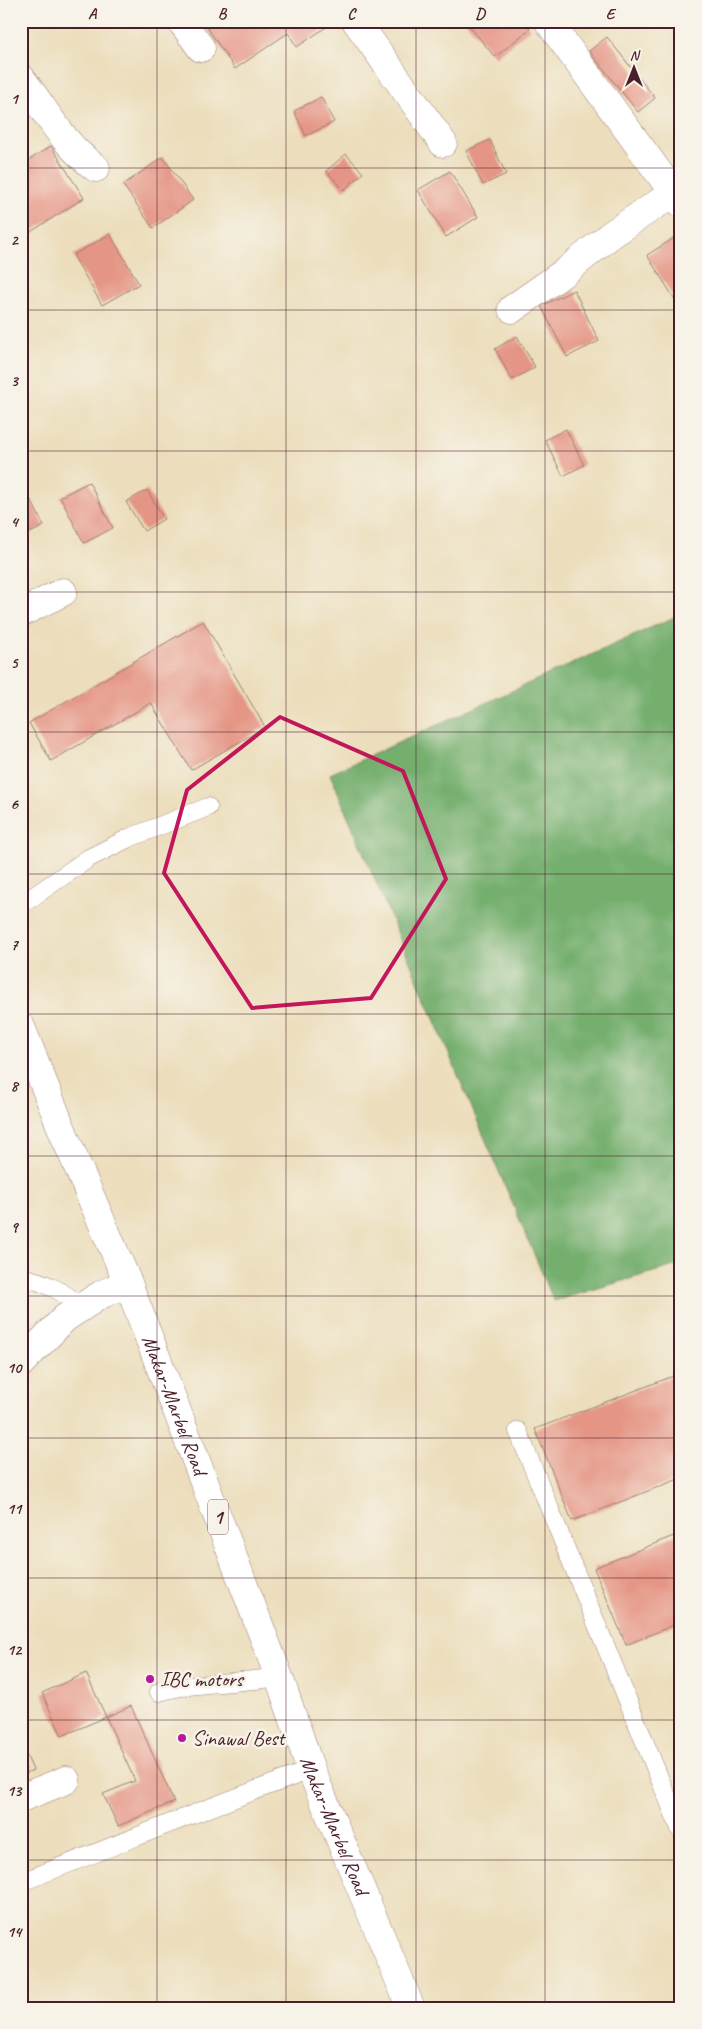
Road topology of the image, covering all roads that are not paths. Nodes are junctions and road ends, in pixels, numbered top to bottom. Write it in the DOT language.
graph roads {
  1 [pos="181,21"];
  2 [pos="356,21"];
  3 [pos="548,21"];
  4 [pos="201,48"];
  5 [pos="21,78"];
  6 [pos="443,143"];
  7 [pos="96,168"];
  8 [pos="678,195"];
  9 [pos="512,309"];
  10 [pos="64,592"];
  11 [pos="21,613"];
  12 [pos="208,807"];
  13 [pos="21,905"];
  14 [pos="21,1027"];
  15 [pos="21,1277"];
  16 [pos="128,1283"];
  17 [pos="82,1306"];
  18 [pos="21,1363"];
  19 [pos="518,1431"];
  20 [pos="279,1677"];
  21 [pos="159,1692"];
  22 [pos="311,1770"];
  23 [pos="66,1780"];
  24 [pos="21,1798"];
  25 [pos="681,1831"];
  26 [pos="21,1882"];
  27 [pos="411,2008"];
  1 -- 4 [label="main road"];
  2 -- 6 [label="main road"];
  3 -- 8 [label="main road"];
  5 -- 7 [label="main road"];
  8 -- 9 [label="main road"];
  10 -- 11 [label="main road"];
  12 -- 13 [label="lane"];
  14 -- 16 [label="main road, Makar-Marbel Road / 1"];
  15 -- 17 [label="lane"];
  16 -- 17 [label="main road"];
  16 -- 20 [label="main road, Makar-Marbel Road / 1"];
  17 -- 18 [label="main road"];
  19 -- 25 [label="lane"];
  20 -- 21 [label="lane"];
  20 -- 22 [label="main road, Makar-Marbel Road / 1"];
  22 -- 26 [label="lane"];
  22 -- 27 [label="main road, Makar-Marbel Road / 1"];
  23 -- 24 [label="main road"];
}
